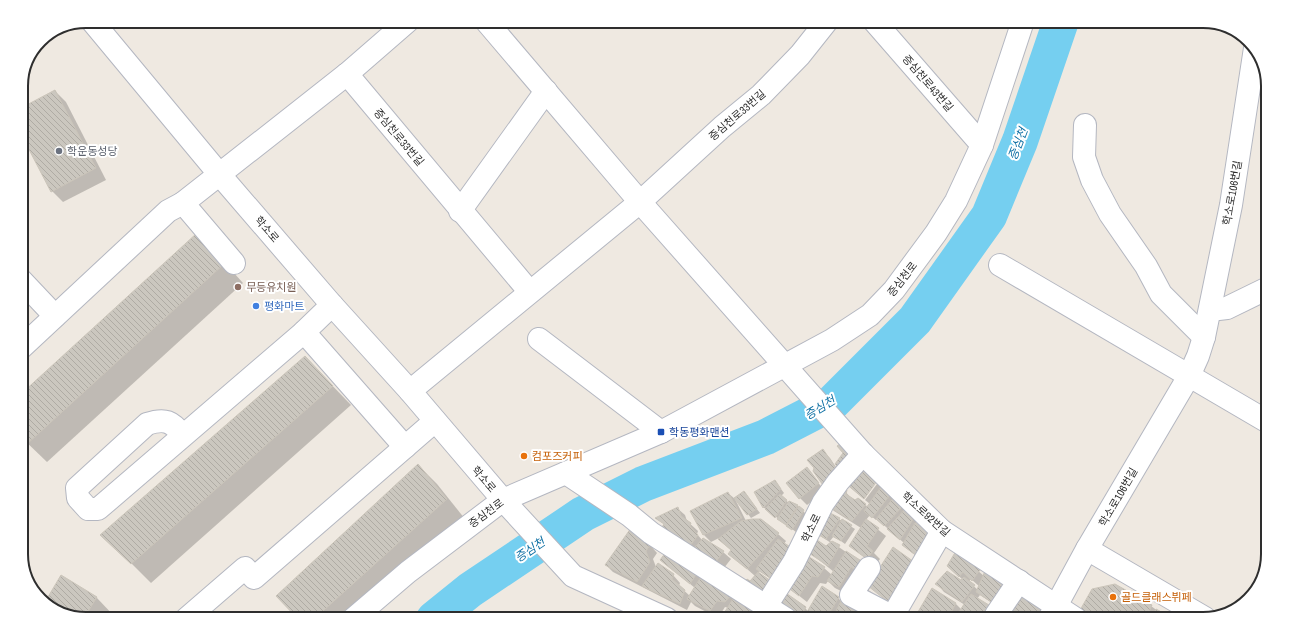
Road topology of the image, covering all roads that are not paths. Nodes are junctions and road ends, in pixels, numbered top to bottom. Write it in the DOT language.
graph roads {
  1 [pos="98,28"];
  2 [pos="400,28"];
  3 [pos="492,28"];
  4 [pos="821,28"];
  5 [pos="880,28"];
  6 [pos="1021,28"];
  7 [pos="1253,58"];
  8 [pos="346,74"];
  9 [pos="546,91"];
  10 [pos="1085,125"];
  11 [pos="982,145"];
  12 [pos="220,175"];
  13 [pos="640,202"];
  14 [pos="183,203"];
  15 [pos="456,206"];
  16 [pos="234,263"];
  17 [pos="1000,265"];
  18 [pos="28,287"];
  19 [pos="529,291"];
  20 [pos="1261,291"];
  21 [pos="332,305"];
  22 [pos="1210,310"];
  23 [pos="55,316"];
  24 [pos="304,332"];
  25 [pos="1204,337"];
  26 [pos="539,339"];
  27 [pos="28,341"];
  28 [pos="785,365"];
  29 [pos="1189,376"];
  30 [pos="410,391"];
  31 [pos="1261,418"];
  32 [pos="435,421"];
  33 [pos="661,432"];
  34 [pos="183,436"];
  35 [pos="405,447"];
  36 [pos="863,454"];
  37 [pos="566,473"];
  38 [pos="502,500"];
  39 [pos="942,531"];
  40 [pos="1087,549"];
  41 [pos="869,568"];
  42 [pos="1019,581"];
  43 [pos="766,606"];
  44 [pos="194,612"];
  45 [pos="361,612"];
  46 [pos="652,612"];
  47 [pos="775,612"];
  48 [pos="883,612"];
  49 [pos="897,612"];
  50 [pos="998,612"];
  51 [pos="1051,612"];
  52 [pos="1053,612"];
  53 [pos="1194,612"];
  1 -- 12 [label="street, 학소로"];
  2 -- 8 [label="street"];
  3 -- 9 [label="street"];
  4 -- 13 [label="street, 증심천로33번길"];
  5 -- 11 [label="street, 증심천로43번길"];
  6 -- 11 [label="street, 증심천로"];
  7 -- 22 [label="street, 학소로106번길"];
  8 -- 12 [label="street"];
  8 -- 15 [label="street, 증심천로33번길"];
  9 -- 13 [label="street"];
  9 -- 15 [label="street"];
  10 -- 25 [label="street"];
  11 -- 28 [label="street, 증심천로"];
  12 -- 14 [label="street"];
  12 -- 21 [label="street, 학소로"];
  13 -- 19 [label="street"];
  13 -- 28 [label="street"];
  14 -- 16 [label="street"];
  14 -- 23 [label="street"];
  15 -- 19 [label="street"];
  17 -- 29 [label="street"];
  18 -- 23 [label="street"];
  19 -- 30 [label="street"];
  20 -- 22 [label="street"];
  21 -- 24 [label="street"];
  21 -- 30 [label="street, 학소로"];
  22 -- 25 [label="street, 학소로106번길"];
  23 -- 27 [label="street"];
  24 -- 34 [label="street"];
  24 -- 35 [label="street"];
  25 -- 29 [label="street, 학소로106번길"];
  26 -- 33 [label="street"];
  28 -- 33 [label="street, 증심천로"];
  28 -- 36 [label="street, 학소로92번길"];
  29 -- 31 [label="street"];
  29 -- 40 [label="street, 학소로106번길"];
  30 -- 32 [label="street, 학소로"];
  32 -- 35 [label="street"];
  32 -- 38 [label="street, 학소로"];
  33 -- 37 [label="street, 증심천로"];
  34 -- 34 [label="street"];
  35 -- 44 [label="street"];
  36 -- 39 [label="street, 학소로92번길"];
  36 -- 43 [label="street, 학소로"];
  37 -- 38 [label="street, 증심천로"];
  37 -- 43 [label="street"];
  38 -- 45 [label="street, 증심천로"];
  38 -- 46 [label="street, 학소로"];
  39 -- 42 [label="street, 학소로92번길"];
  39 -- 49 [label="street"];
  40 -- 52 [label="street, 학소로106번길"];
  40 -- 53 [label="street"];
  41 -- 48 [label="street"];
  42 -- 50 [label="street"];
  42 -- 51 [label="street, 학소로92번길"];
  43 -- 47 [label="street"];
}
